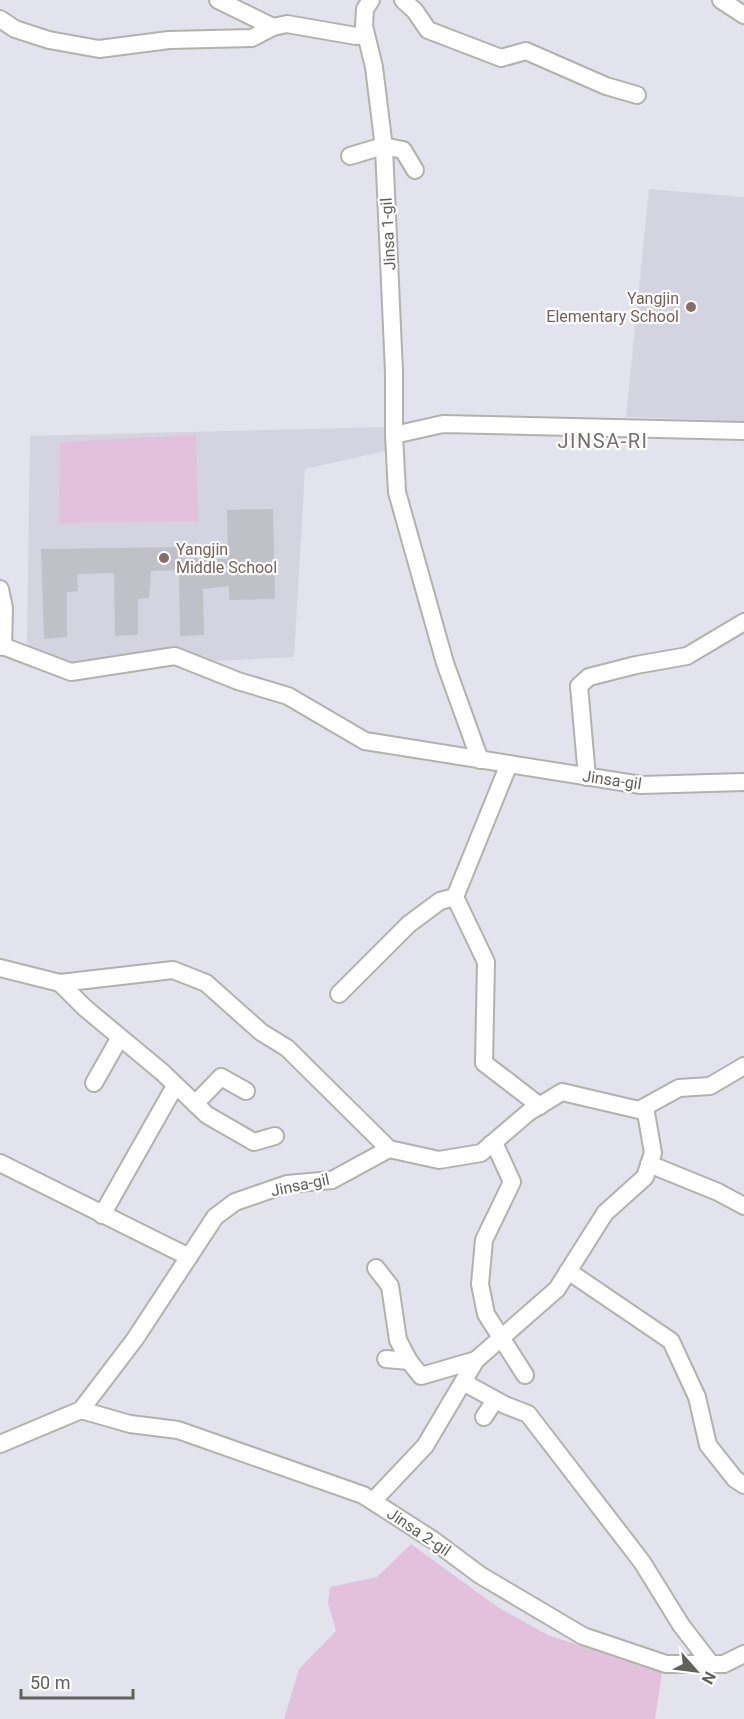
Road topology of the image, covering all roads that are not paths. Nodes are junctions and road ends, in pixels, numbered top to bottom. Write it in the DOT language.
graph roads {
  1 [pos="218,0"];
  2 [pos="371,0"];
  3 [pos="403,0"];
  4 [pos="721,0"];
  5 [pos="744,15"];
  6 [pos="0,20"];
  7 [pos="273,27"];
  8 [pos="366,35"];
  9 [pos="637,95"];
  10 [pos="383,146"];
  11 [pos="350,156"];
  12 [pos="415,170"];
  13 [pos="744,431"];
  14 [pos="394,435"];
  15 [pos="0,589"];
  16 [pos="744,622"];
  17 [pos="1,646"];
  18 [pos="480,760"];
  19 [pos="508,764"];
  20 [pos="587,777"];
  21 [pos="744,782"];
  22 [pos="455,897"];
  23 [pos="0,968"];
  24 [pos="60,983"];
  25 [pos="339,994"];
  26 [pos="120,1039"];
  27 [pos="744,1066"];
  28 [pos="94,1083"];
  29 [pos="175,1086"];
  30 [pos="246,1091"];
  31 [pos="195,1104"];
  32 [pos="540,1106"];
  33 [pos="645,1107"];
  34 [pos="275,1137"];
  35 [pos="491,1144"];
  36 [pos="389,1149"];
  37 [pos="0,1163"];
  38 [pos="649,1164"];
  39 [pos="744,1206"];
  40 [pos="102,1215"];
  41 [pos="189,1257"];
  42 [pos="376,1268"];
  43 [pos="568,1271"];
  44 [pos="502,1338"];
  45 [pos="386,1359"];
  46 [pos="409,1360"];
  47 [pos="476,1360"];
  48 [pos="525,1375"];
  49 [pos="463,1382"];
  50 [pos="495,1400"];
  51 [pos="81,1410"];
  52 [pos="484,1417"];
  53 [pos="0,1444"];
  54 [pos="744,1485"];
  55 [pos="373,1501"];
  56 [pos="744,1654"];
  57 [pos="711,1664"];
  1 -- 7 [label="street"];
  2 -- 8 [label="street, Jinsa 1-gil"];
  3 -- 9 [label="street"];
  4 -- 5 [label="street"];
  6 -- 7 [label="street"];
  7 -- 8 [label="street"];
  8 -- 10 [label="street, Jinsa 1-gil"];
  10 -- 11 [label="street"];
  10 -- 12 [label="street"];
  10 -- 14 [label="street, Jinsa 1-gil"];
  13 -- 14 [label="street"];
  14 -- 18 [label="street, Jinsa 1-gil"];
  15 -- 17 [label="street"];
  16 -- 20 [label="street"];
  17 -- 18 [label="street, Jinsa-gil"];
  18 -- 19 [label="street, Jinsa-gil"];
  19 -- 20 [label="street, Jinsa-gil"];
  19 -- 22 [label="street"];
  20 -- 21 [label="street, Jinsa-gil"];
  22 -- 25 [label="street"];
  22 -- 32 [label="street"];
  23 -- 24 [label="street"];
  24 -- 26 [label="street"];
  24 -- 36 [label="street"];
  26 -- 28 [label="street"];
  26 -- 29 [label="street"];
  27 -- 33 [label="street"];
  29 -- 31 [label="street"];
  29 -- 40 [label="street"];
  30 -- 31 [label="street"];
  31 -- 34 [label="street"];
  32 -- 33 [label="street"];
  32 -- 35 [label="street"];
  33 -- 38 [label="street"];
  35 -- 36 [label="street"];
  35 -- 44 [label="street"];
  36 -- 41 [label="street, Jinsa-gil"];
  37 -- 40 [label="street"];
  38 -- 39 [label="street"];
  38 -- 43 [label="street"];
  40 -- 41 [label="street"];
  41 -- 51 [label="street, Jinsa-gil"];
  42 -- 46 [label="street"];
  43 -- 44 [label="street"];
  43 -- 54 [label="street"];
  44 -- 47 [label="street"];
  44 -- 48 [label="street"];
  45 -- 46 [label="street"];
  46 -- 47 [label="street"];
  47 -- 49 [label="street"];
  49 -- 50 [label="street"];
  49 -- 55 [label="street"];
  50 -- 52 [label="street"];
  50 -- 57 [label="street"];
  51 -- 53 [label="street, Jinsa-gil"];
  51 -- 55 [label="street, Jinsa 2-gil"];
  55 -- 57 [label="street, Jinsa 2-gil"];
  56 -- 57 [label="street, Jinsa 2-gil"];
}
